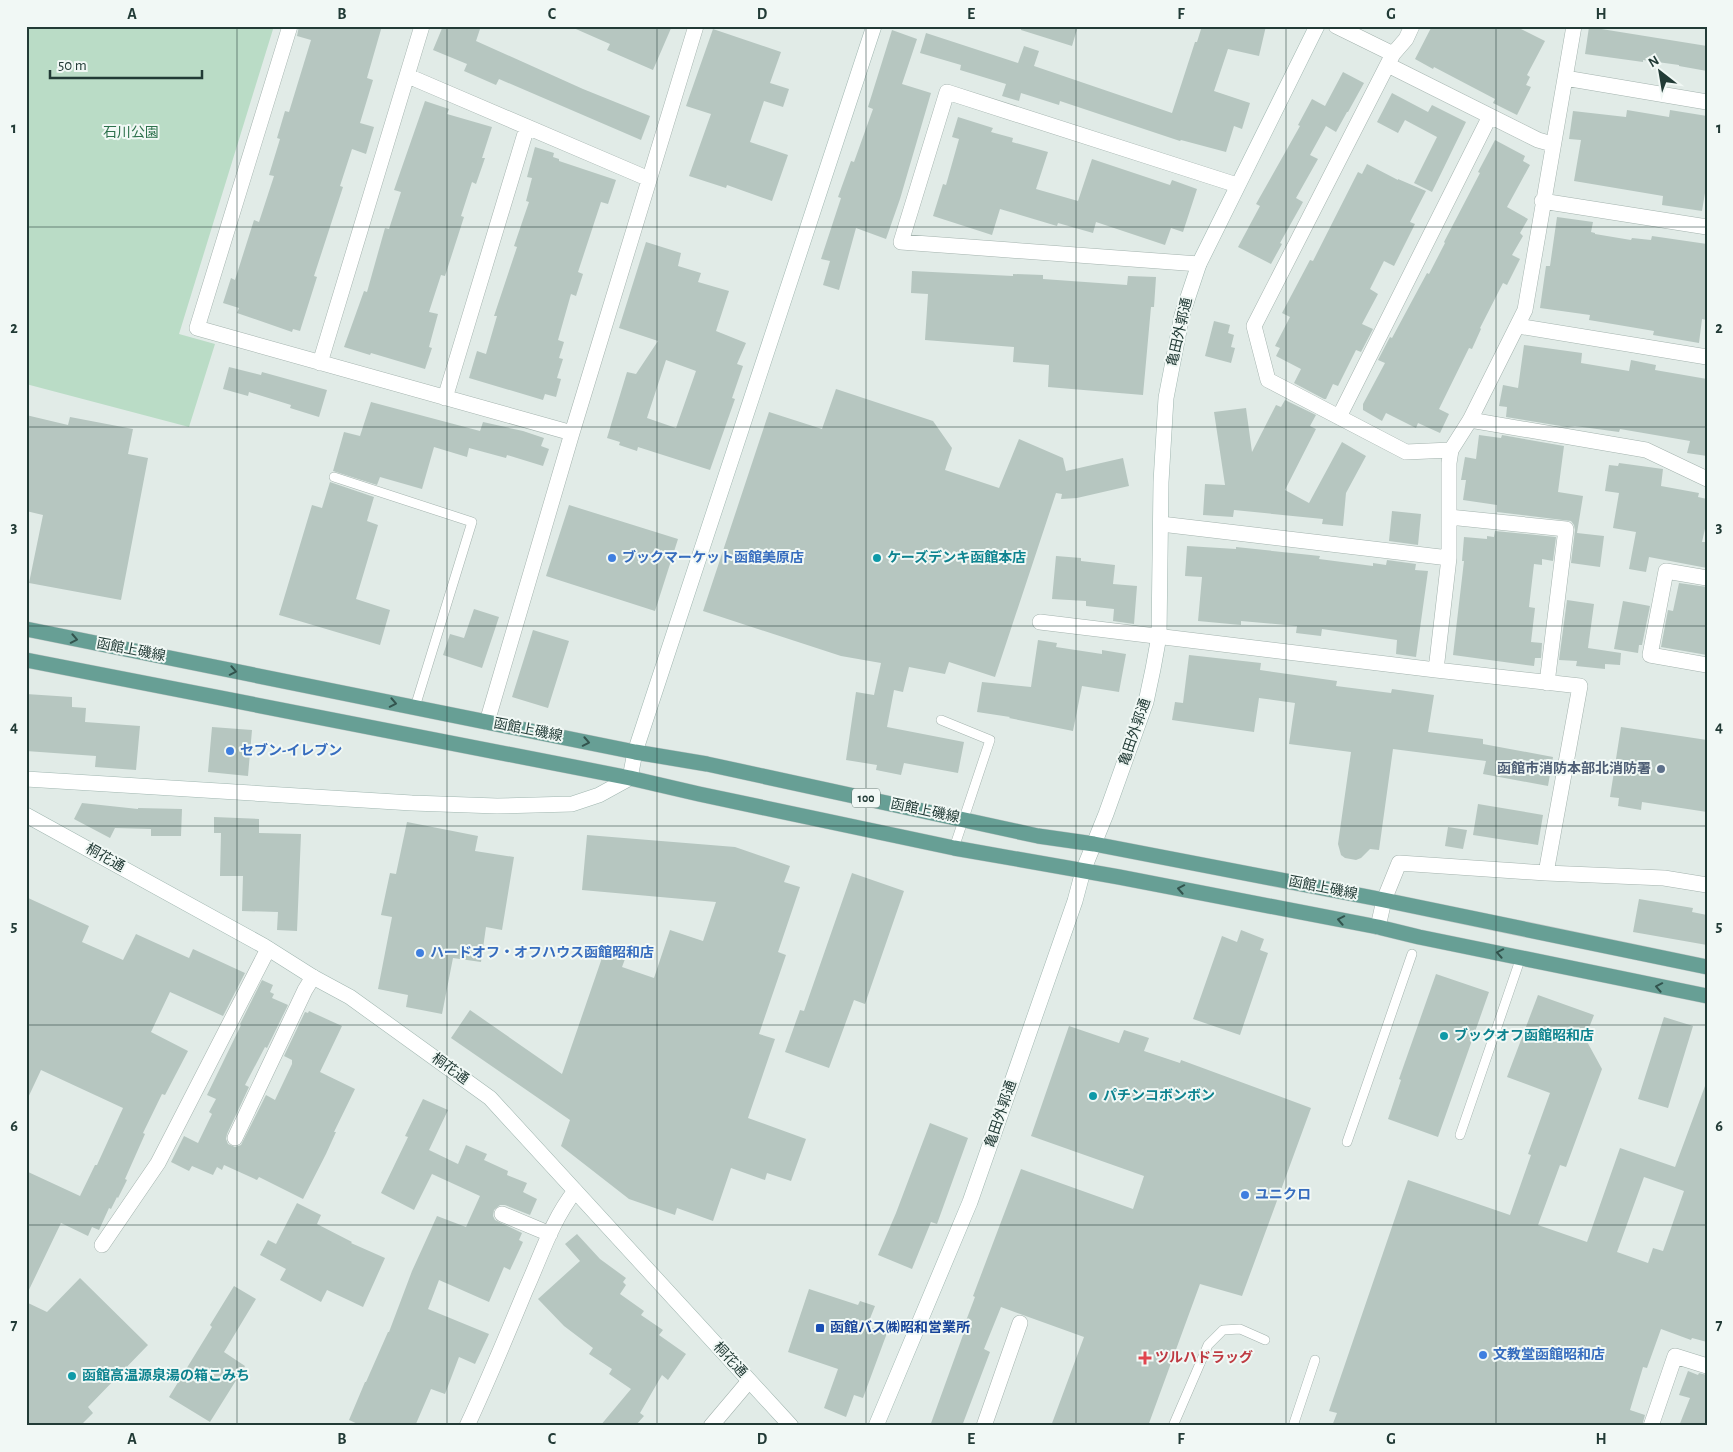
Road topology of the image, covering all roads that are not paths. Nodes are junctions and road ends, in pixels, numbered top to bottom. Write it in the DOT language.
graph roads {
  1 [pos="290,26"];
  2 [pos="422,26"];
  3 [pos="696,26"];
  4 [pos="874,26"];
  5 [pos="1317,26"];
  6 [pos="1336,26"];
  7 [pos="1412,26"];
  8 [pos="1572,27"];
  9 [pos="1390,59"];
  10 [pos="408,76"];
  11 [pos="1565,78"];
  12 [pos="1707,102"];
  13 [pos="1490,116"];
  14 [pos="527,127"];
  15 [pos="1552,144"];
  16 [pos="649,179"];
  17 [pos="1237,185"];
  18 [pos="1542,201"];
  19 [pos="1707,227"];
  20 [pos="1199,264"];
  21 [pos="1518,326"];
  22 [pos="1707,357"];
  23 [pos="320,363"];
  24 [pos="445,398"];
  25 [pos="1339,416"];
  26 [pos="1470,420"];
  27 [pos="572,433"];
  28 [pos="1451,450"];
  29 [pos="334,477"];
  30 [pos="1707,479"];
  31 [pos="1449,517"];
  32 [pos="1161,524"];
  33 [pos="1449,558"];
  34 [pos="1707,578"];
  35 [pos="1040,622"];
  36 [pos="26,629"];
  37 [pos="1159,636"];
  38 [pos="26,660"];
  39 [pos="1707,665"];
  40 [pos="1436,670"];
  41 [pos="1547,683"];
  42 [pos="415,707"];
  43 [pos="941,720"];
  44 [pos="487,722"];
  45 [pos="635,752"];
  46 [pos="630,778"];
  47 [pos="26,779"];
  48 [pos="26,815"];
  49 [pos="964,819"];
  50 [pos="1094,844"];
  51 [pos="954,848"];
  52 [pos="1083,871"];
  53 [pos="1546,873"];
  54 [pos="1707,885"];
  55 [pos="1384,900"];
  56 [pos="1378,927"];
  57 [pos="268,949"];
  58 [pos="1412,954"];
  59 [pos="1521,957"];
  60 [pos="1707,967"];
  61 [pos="313,977"];
  62 [pos="1707,996"];
  63 [pos="1460,1135"];
  64 [pos="235,1138"];
  65 [pos="1347,1142"];
  66 [pos="575,1191"];
  67 [pos="502,1214"];
  68 [pos="550,1234"];
  69 [pos="102,1245"];
  70 [pos="1020,1323"];
  71 [pos="1265,1340"];
  72 [pos="1315,1360"];
  73 [pos="1707,1366"];
  74 [pos="749,1381"];
  75 [pos="467,1426"];
  76 [pos="712,1426"];
  77 [pos="791,1426"];
  78 [pos="876,1426"];
  79 [pos="984,1426"];
  80 [pos="1173,1426"];
  81 [pos="1293,1426"];
  82 [pos="1651,1426"];
  1 -- 23 [label="street"];
  2 -- 10 [label="street"];
  3 -- 16 [label="street"];
  4 -- 45 [label="street"];
  5 -- 17 [label="street, 亀田外郭通"];
  6 -- 9 [label="street"];
  7 -- 9 [label="street"];
  8 -- 11 [label="street"];
  9 -- 13 [label="street"];
  9 -- 25 [label="street"];
  10 -- 14 [label="street"];
  10 -- 23 [label="street"];
  11 -- 12 [label="street"];
  11 -- 15 [label="street"];
  13 -- 15 [label="street"];
  13 -- 25 [label="street"];
  14 -- 16 [label="street"];
  14 -- 24 [label="street"];
  15 -- 18 [label="street"];
  16 -- 27 [label="street"];
  17 -- 20 [label="street, 亀田外郭通"];
  17 -- 20 [label="street"];
  18 -- 19 [label="street"];
  18 -- 21 [label="street"];
  20 -- 32 [label="street, 亀田外郭通"];
  21 -- 22 [label="street"];
  21 -- 26 [label="street"];
  23 -- 24 [label="street"];
  24 -- 27 [label="street"];
  25 -- 28 [label="street"];
  26 -- 28 [label="street"];
  26 -- 30 [label="street"];
  27 -- 44 [label="street"];
  28 -- 31 [label="street"];
  29 -- 42 [label="lane"];
  31 -- 33 [label="street"];
  31 -- 41 [label="street"];
  32 -- 33 [label="street"];
  32 -- 37 [label="street, 亀田外郭通"];
  33 -- 40 [label="street"];
  34 -- 39 [label="street"];
  35 -- 37 [label="street"];
  36 -- 42 [label="main road, 函館上磯線 / 100, one-way"];
  37 -- 40 [label="street"];
  37 -- 50 [label="street, 亀田外郭通"];
  38 -- 46 [label="main road, 函館上磯線 / 100"];
  40 -- 41 [label="street"];
  41 -- 53 [label="street"];
  42 -- 44 [label="main road, 函館上磯線 / 100"];
  43 -- 49 [label="lane"];
  44 -- 45 [label="main road, 函館上磯線 / 100, one-way"];
  45 -- 46 [label="street"];
  45 -- 49 [label="main road, 函館上磯線 / 100"];
  46 -- 47 [label="street"];
  46 -- 51 [label="main road, 函館上磯線 / 100"];
  48 -- 57 [label="street, 桐花通"];
  49 -- 50 [label="main road, 函館上磯線 / 100"];
  49 -- 51 [label="lane"];
  50 -- 52 [label="street, 亀田外郭通"];
  50 -- 55 [label="main road, 函館上磯線 / 100"];
  51 -- 52 [label="main road, 函館上磯線 / 100"];
  56 -- 52 [label="main road, 函館上磯線 / 100, one-way"];
  52 -- 78 [label="street, 亀田外郭通"];
  53 -- 54 [label="street"];
  53 -- 55 [label="street"];
  55 -- 56 [label="street"];
  55 -- 60 [label="main road, 函館上磯線 / 100"];
  59 -- 56 [label="main road, 函館上磯線 / 100, one-way"];
  57 -- 61 [label="street, 桐花通"];
  57 -- 69 [label="street"];
  58 -- 65 [label="lane"];
  62 -- 59 [label="main road, 函館上磯線 / 100, one-way"];
  59 -- 63 [label="lane"];
  61 -- 64 [label="street"];
  61 -- 66 [label="street, 桐花通"];
  66 -- 68 [label="street"];
  66 -- 74 [label="street, 桐花通"];
  67 -- 68 [label="street"];
  68 -- 75 [label="street"];
  70 -- 79 [label="street"];
  71 -- 80 [label="lane"];
  72 -- 81 [label="lane"];
  73 -- 82 [label="street"];
  74 -- 76 [label="street"];
  74 -- 77 [label="street, 桐花通"];
}
